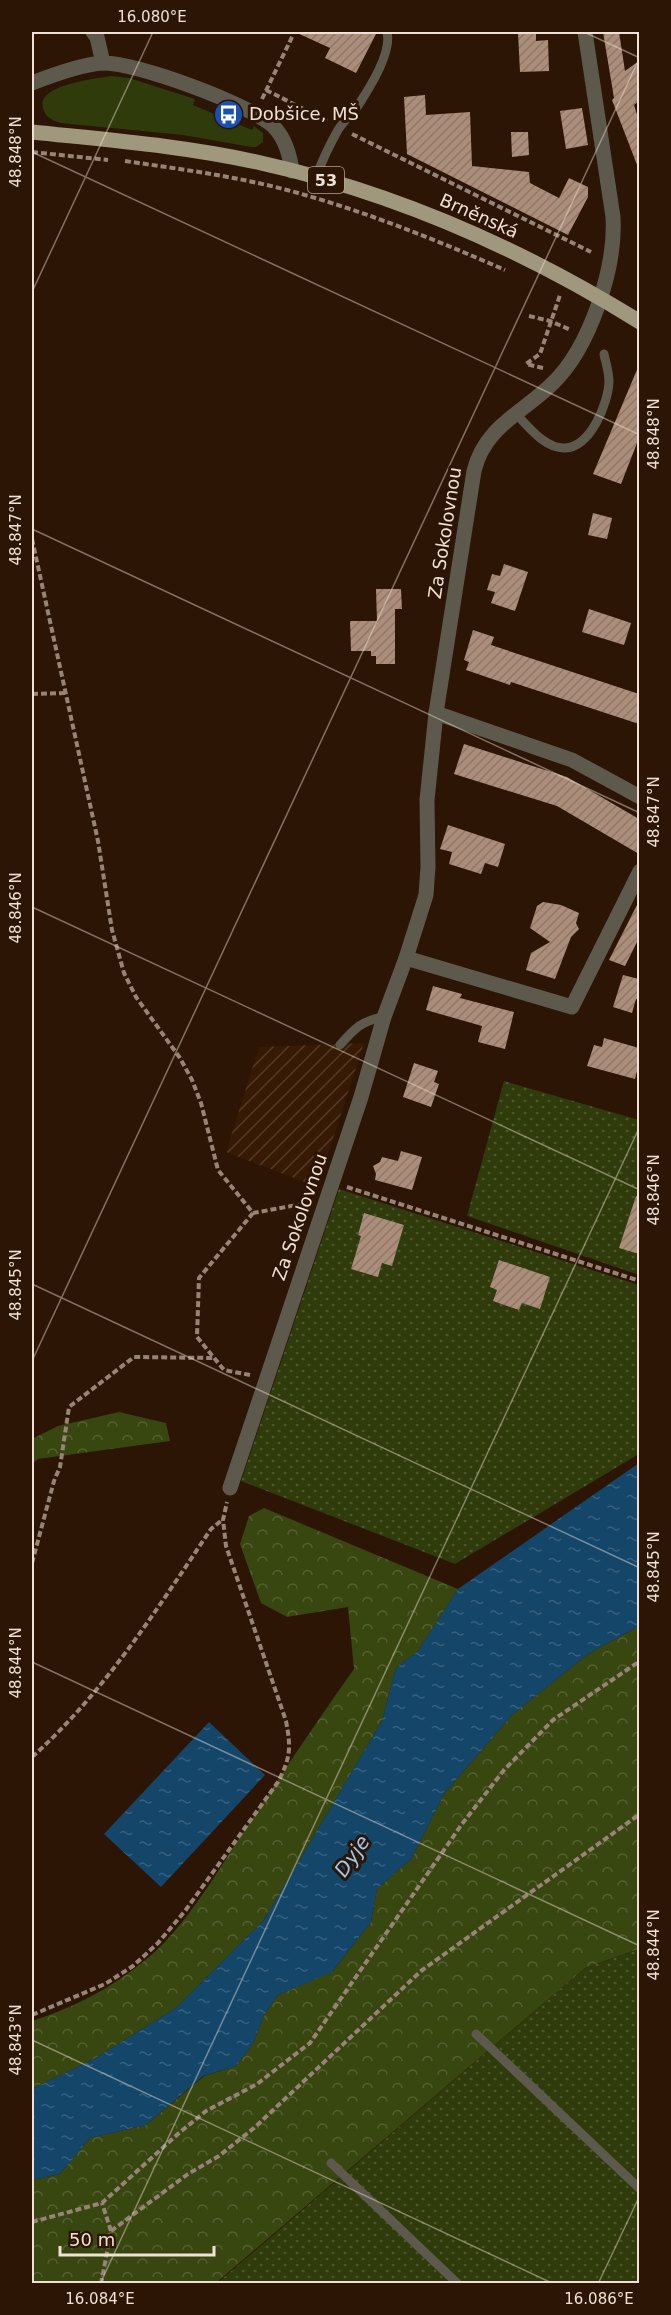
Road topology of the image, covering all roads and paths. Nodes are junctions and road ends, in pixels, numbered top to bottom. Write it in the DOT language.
graph roads {
  1 [pos="93,32"];
  2 [pos="387,32"];
  3 [pos="585,32"];
  4 [pos="293,35"];
  5 [pos="103,63"];
  6 [pos="32,83"];
  7 [pos="266,90"];
  8 [pos="260,102"];
  9 [pos="339,128"];
  10 [pos="32,132"];
  11 [pos="32,152"];
  12 [pos="110,160"];
  13 [pos="121,161"];
  14 [pos="292,171"];
  15 [pos="316,177"];
  16 [pos="591,252"];
  17 [pos="507,271"];
  18 [pos="567,297"];
  19 [pos="600,297"];
  20 [pos="529,316"];
  21 [pos="550,321"];
  22 [pos="639,322"];
  23 [pos="584,336"];
  24 [pos="604,354"];
  25 [pos="560,376"];
  26 [pos="516,414"];
  27 [pos="32,539"];
  28 [pos="65,693"];
  29 [pos="32,694"];
  30 [pos="436,713"];
  31 [pos="639,797"];
  32 [pos="639,871"];
  33 [pos="406,958"];
  34 [pos="384,1017"];
  35 [pos="340,1045"];
  36 [pos="333,1182"];
  37 [pos="324,1204"];
  38 [pos="253,1213"];
  39 [pos="639,1281"];
  40 [pos="214,1358"];
  41 [pos="267,1378"];
  42 [pos="230,1488"];
  43 [pos="223,1520"];
  44 [pos="32,1563"];
  45 [pos="639,1661"];
  46 [pos="32,1757"];
  47 [pos="639,1814"];
  48 [pos="32,2015"];
  49 [pos="477,2034"];
  50 [pos="331,2163"];
  51 [pos="639,2189"];
  52 [pos="102,2203"];
  53 [pos="32,2222"];
  54 [pos="111,2230"];
  55 [pos="101,2283"];
  56 [pos="458,2283"];
  1 -- 5 [label="street"];
  2 -- 9 [label="lane"];
  3 -- 19 [label="street, Za Sokolovnou"];
  4 -- 7 [label="path"];
  5 -- 6 [label="street"];
  5 -- 14 [label="street"];
  7 -- 8 [label="path"];
  7 -- 9 [label="path"];
  9 -- 15 [label="lane"];
  9 -- 16 [label="path"];
  10 -- 14 [label="main road, Brněnská / 53"];
  11 -- 12 [label="path"];
  13 -- 17 [label="path"];
  14 -- 15 [label="main road, Brněnská / 53"];
  15 -- 19 [label="main road, Brněnská / 53"];
  18 -- 21 [label="path"];
  19 -- 22 [label="main road, Brněnská / 53"];
  19 -- 23 [label="street, Za Sokolovnou"];
  20 -- 21 [label="path"];
  21 -- 23 [label="path"];
  21 -- 25 [label="path"];
  23 -- 25 [label="street, Za Sokolovnou"];
  24 -- 26 [label="lane"];
  25 -- 26 [label="street, Za Sokolovnou"];
  26 -- 30 [label="street, Za Sokolovnou"];
  27 -- 28 [label="path"];
  28 -- 29 [label="path"];
  28 -- 38 [label="path"];
  30 -- 31 [label="street"];
  30 -- 33 [label="street, Za Sokolovnou"];
  32 -- 33 [label="street"];
  33 -- 34 [label="street, Za Sokolovnou"];
  34 -- 35 [label="lane"];
  34 -- 36 [label="street, Za Sokolovnou"];
  36 -- 37 [label="street, Za Sokolovnou"];
  36 -- 39 [label="path"];
  37 -- 38 [label="path"];
  37 -- 41 [label="street, Za Sokolovnou"];
  38 -- 40 [label="path"];
  40 -- 41 [label="path"];
  40 -- 44 [label="path"];
  41 -- 42 [label="street, Za Sokolovnou"];
  42 -- 43 [label="path"];
  43 -- 46 [label="path"];
  43 -- 48 [label="path"];
  45 -- 52 [label="path"];
  47 -- 54 [label="path"];
  49 -- 51 [label="lane"];
  50 -- 56 [label="lane"];
  52 -- 53 [label="path"];
  52 -- 54 [label="path"];
  54 -- 55 [label="path"];
}
